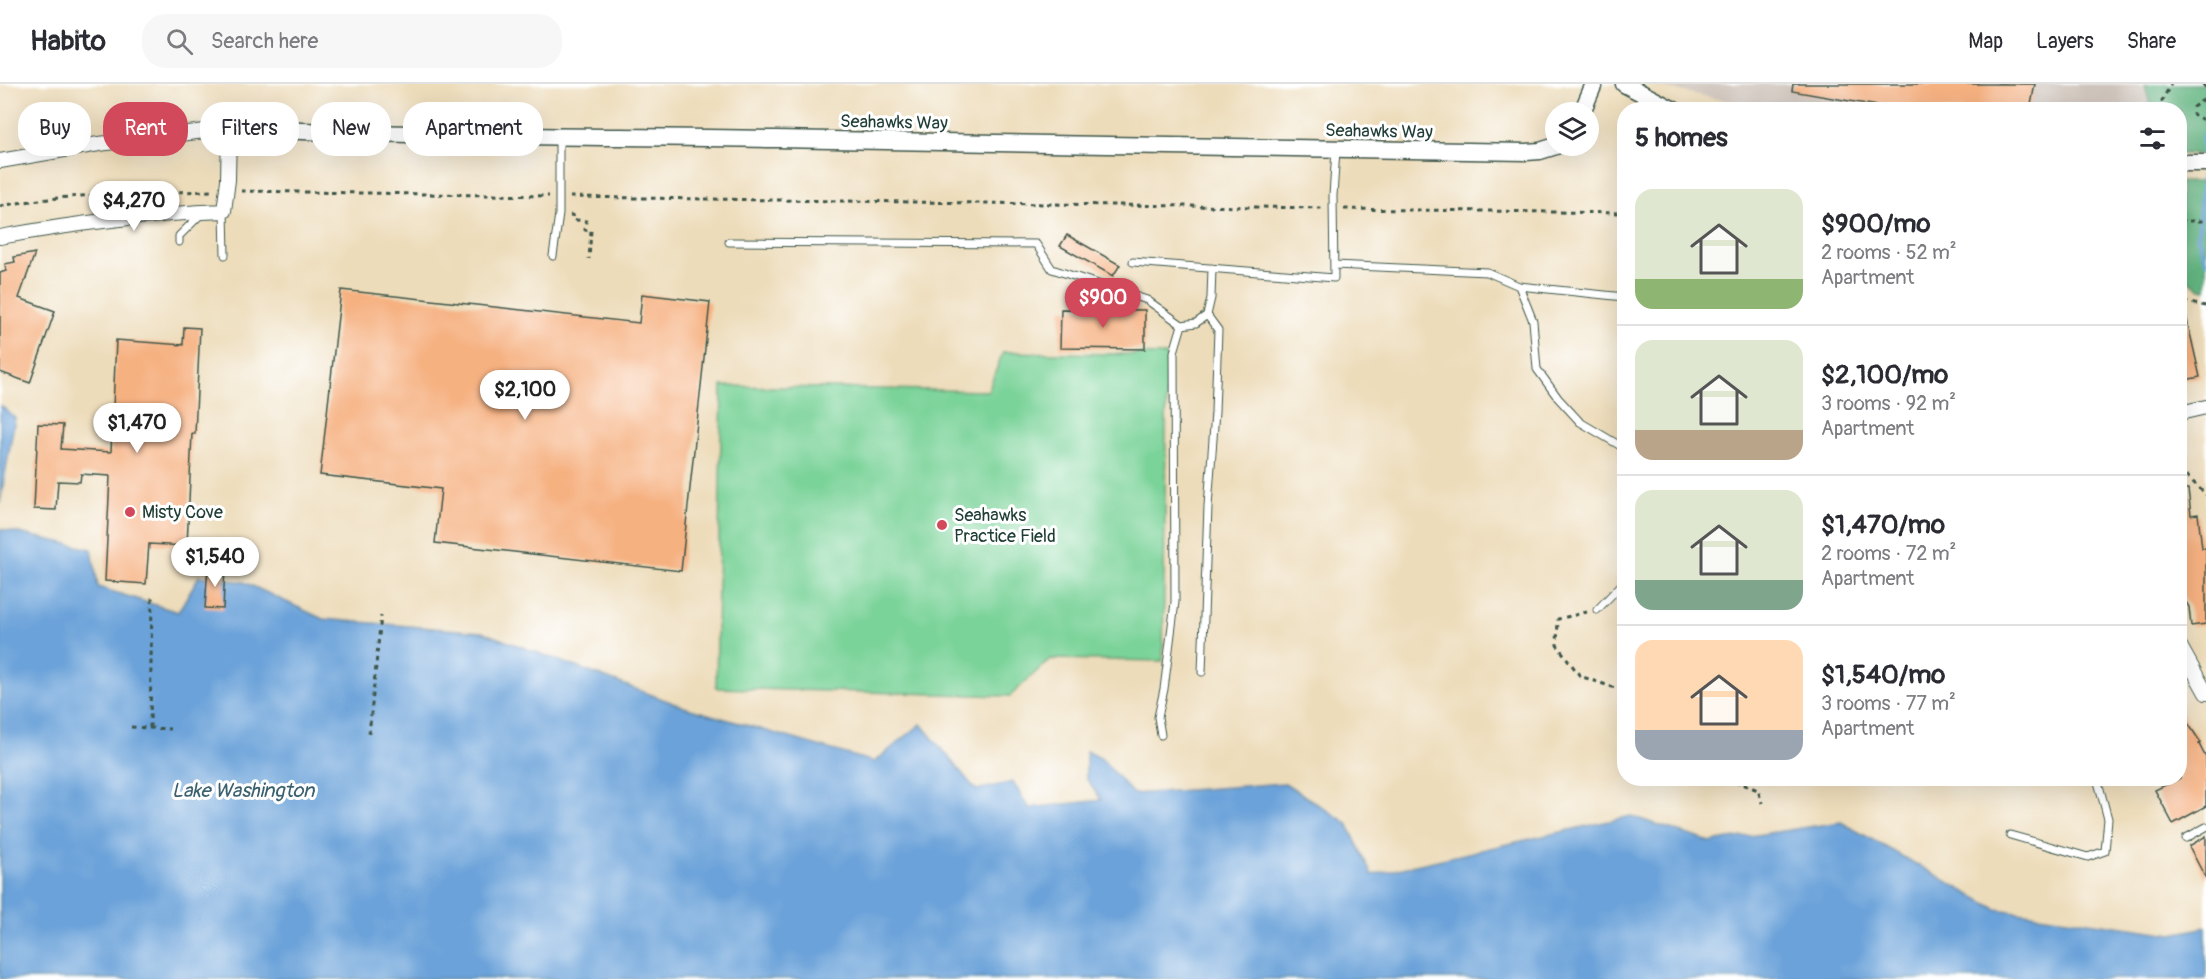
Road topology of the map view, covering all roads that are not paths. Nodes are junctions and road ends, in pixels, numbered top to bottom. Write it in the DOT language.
graph roads {
  1 [pos="1594,84"];
  2 [pos="1624,84"];
  3 [pos="1586,102"];
  4 [pos="1659,102"];
  5 [pos="299,130"];
  6 [pos="200,132"];
  7 [pos="559,137"];
  8 [pos="1545,149"];
  9 [pos="1336,150"];
  10 [pos="228,156"];
  11 [pos="0,161"];
  12 [pos="2187,163"];
  13 [pos="2206,163"];
  14 [pos="224,211"];
  15 [pos="203,212"];
  16 [pos="0,237"];
  17 [pos="178,242"];
  18 [pos="729,242"];
  19 [pos="225,255"];
  20 [pos="553,256"];
  21 [pos="1132,262"];
  22 [pos="1334,265"];
  23 [pos="1212,268"];
  24 [pos="1519,286"];
  25 [pos="1617,296"];
  26 [pos="1207,315"];
  27 [pos="1182,325"];
  28 [pos="2206,407"];
  29 [pos="2187,411"];
  30 [pos="1617,444"];
  31 [pos="1617,589"];
  32 [pos="1597,610"];
  33 [pos="2187,659"];
  34 [pos="1202,672"];
  35 [pos="2206,693"];
  36 [pos="1161,735"];
  37 [pos="2099,786"];
  38 [pos="2206,827"];
  39 [pos="2010,836"];
  40 [pos="2186,838"];
  1 -- 3 [label="street"];
  2 -- 4 [label="street"];
  5 -- 7 [label="street, Seahawks Way"];
  6 -- 11 [label="street"];
  7 -- 9 [label="street, Seahawks Way"];
  7 -- 20 [label="lane"];
  8 -- 9 [label="street, Seahawks Way"];
  9 -- 22 [label="lane"];
  10 -- 14 [label="street"];
  12 -- 13 [label="street"];
  14 -- 15 [label="street"];
  14 -- 19 [label="lane"];
  15 -- 16 [label="street"];
  15 -- 17 [label="lane"];
  18 -- 27 [label="lane"];
  21 -- 23 [label="lane"];
  22 -- 23 [label="lane"];
  22 -- 24 [label="lane"];
  23 -- 26 [label="lane"];
  24 -- 25 [label="lane"];
  24 -- 30 [label="lane"];
  26 -- 27 [label="lane"];
  26 -- 34 [label="lane"];
  27 -- 36 [label="lane"];
  28 -- 29 [label="street"];
  31 -- 32 [label="lane"];
  33 -- 35 [label="street"];
  37 -- 39 [label="lane"];
  38 -- 40 [label="lane"];
}
